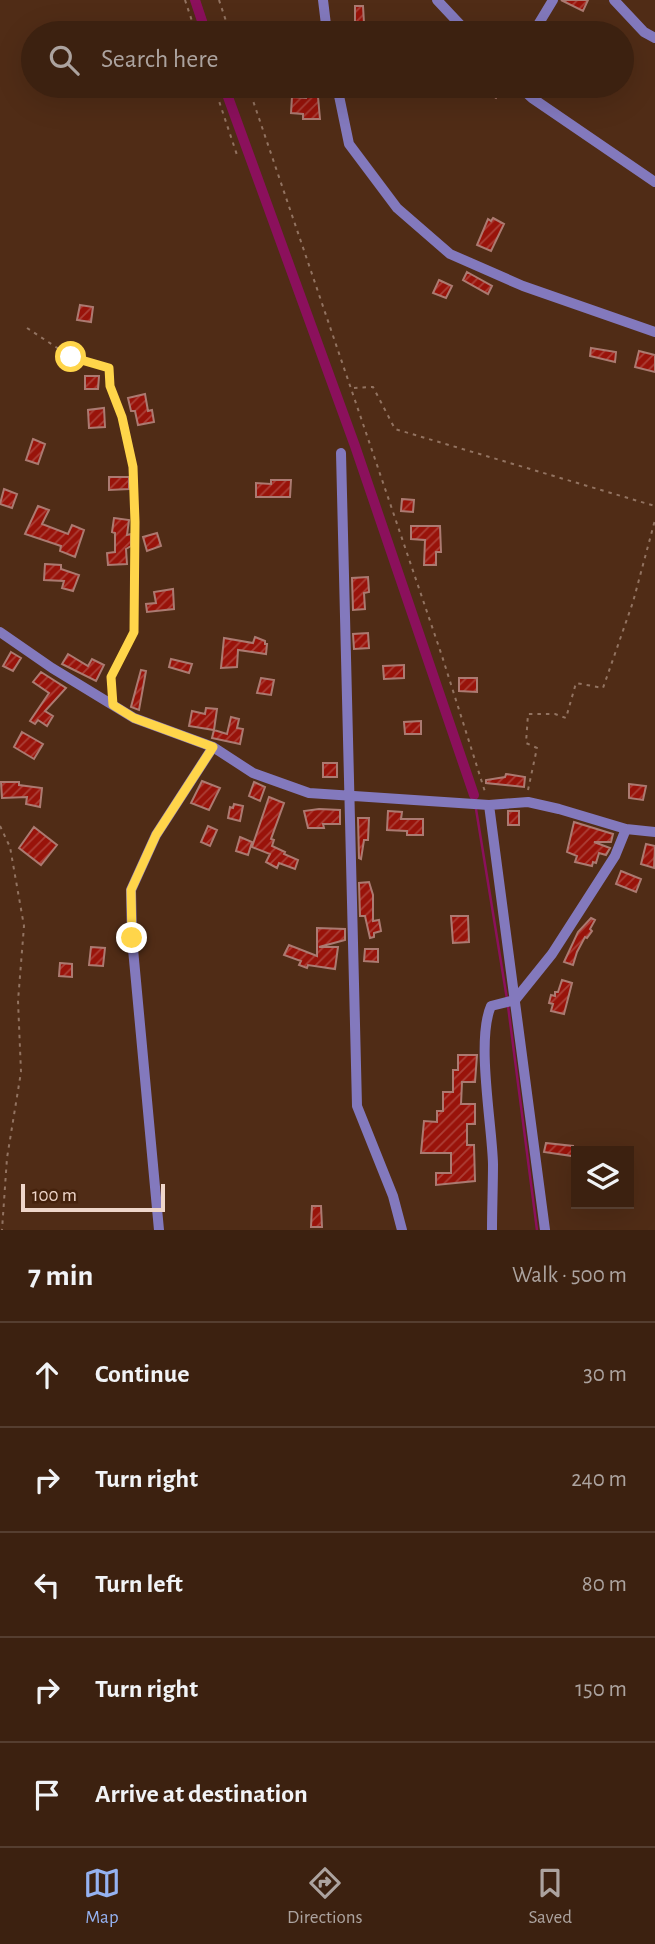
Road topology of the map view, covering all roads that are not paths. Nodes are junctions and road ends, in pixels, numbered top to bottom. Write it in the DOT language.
graph roads {
  1 [pos="323,0"];
  2 [pos="437,0"];
  3 [pos="553,0"];
  4 [pos="614,0"];
  5 [pos="326,21"];
  6 [pos="457,21"];
  7 [pos="540,21"];
  8 [pos="633,21"];
  9 [pos="634,22"];
  10 [pos="655,37"];
  11 [pos="339,98"];
  12 [pos="532,98"];
  13 [pos="655,182"];
  14 [pos="655,332"];
  15 [pos="341,453"];
  16 [pos="0,632"];
  17 [pos="213,747"];
  18 [pos="349,797"];
  19 [pos="480,804"];
  20 [pos="626,829"];
  21 [pos="655,832"];
  22 [pos="510,1001"];
  23 [pos="159,1230"];
  24 [pos="402,1230"];
  25 [pos="492,1230"];
  26 [pos="545,1230"];
  1 -- 5 [label="street"];
  2 -- 6 [label="street"];
  3 -- 7 [label="street"];
  4 -- 8 [label="street"];
  9 -- 10 [label="street"];
  11 -- 14 [label="street"];
  12 -- 13 [label="street"];
  15 -- 18 [label="street"];
  16 -- 17 [label="street"];
  17 -- 18 [label="street"];
  17 -- 23 [label="street"];
  18 -- 19 [label="street"];
  18 -- 24 [label="street"];
  19 -- 20 [label="street"];
  19 -- 22 [label="street"];
  20 -- 21 [label="street"];
  20 -- 22 [label="street"];
  22 -- 25 [label="street"];
  22 -- 26 [label="street"];
}
